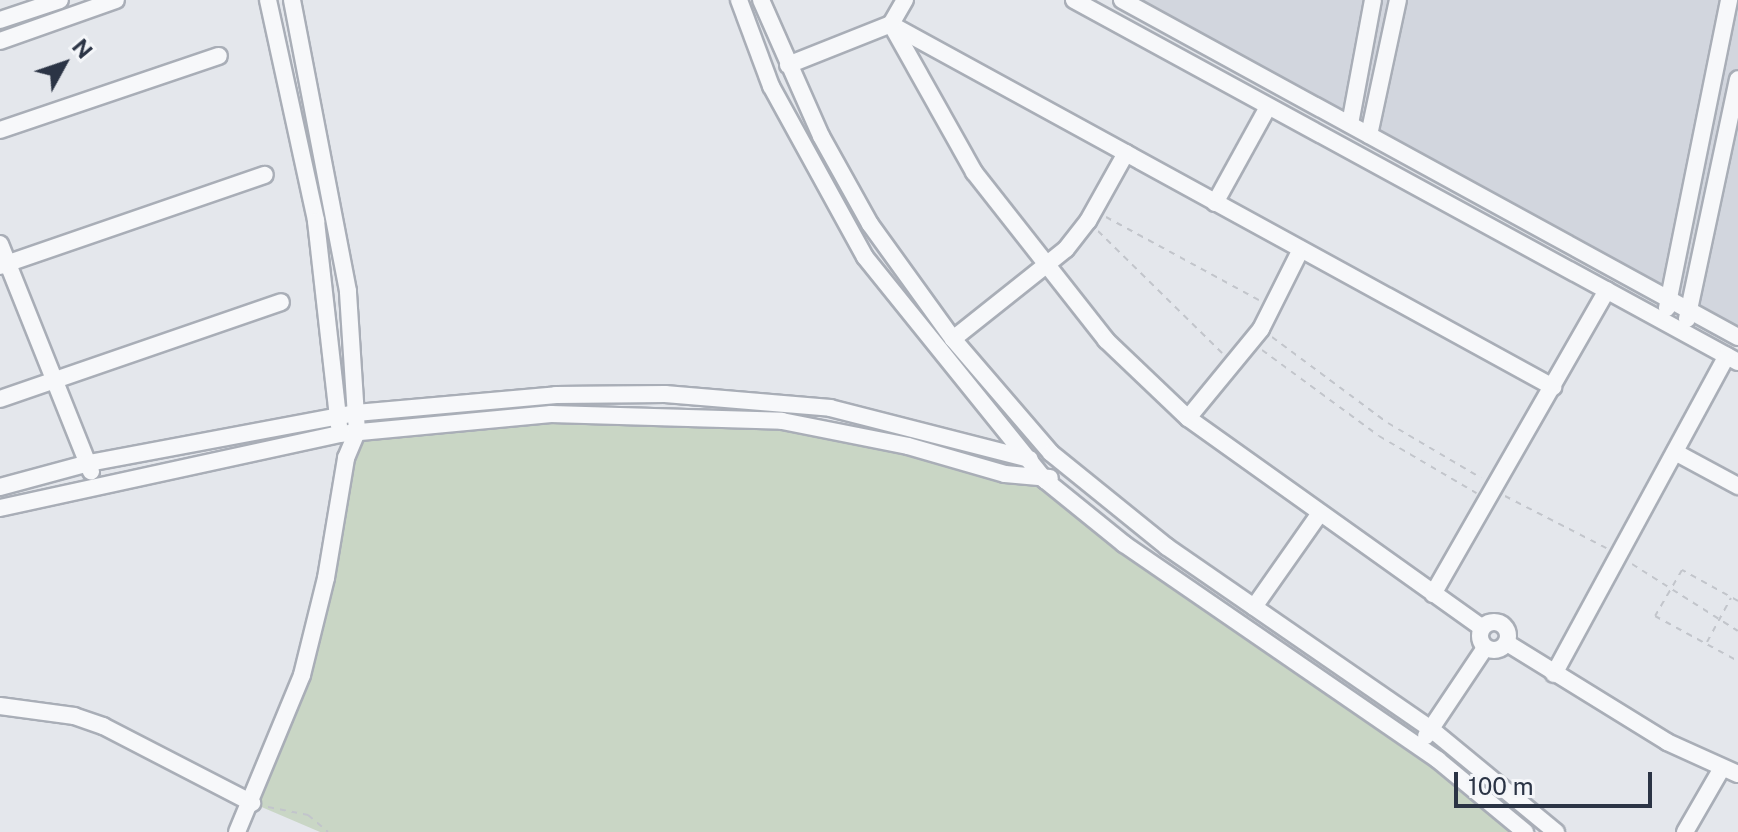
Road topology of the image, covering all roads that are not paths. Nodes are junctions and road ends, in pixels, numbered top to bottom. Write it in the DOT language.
graph roads {
  1 [pos="60,0"];
  2 [pos="116,0"];
  3 [pos="268,0"];
  4 [pos="292,0"];
  5 [pos="739,0"];
  6 [pos="761,0"];
  7 [pos="905,0"];
  8 [pos="1074,0"];
  9 [pos="1373,0"];
  10 [pos="1398,0"];
  11 [pos="1729,0"];
  12 [pos="1127,1"];
  13 [pos="0,20"];
  14 [pos="891,24"];
  15 [pos="0,41"];
  16 [pos="219,56"];
  17 [pos="788,65"];
  18 [pos="1738,79"];
  19 [pos="1268,107"];
  20 [pos="1350,124"];
  21 [pos="0,130"];
  22 [pos="1369,135"];
  23 [pos="1126,153"];
  24 [pos="265,175"];
  25 [pos="1215,203"];
  26 [pos="0,244"];
  27 [pos="1300,251"];
  28 [pos="4,264"];
  29 [pos="1045,267"];
  30 [pos="1607,290"];
  31 [pos="1669,299"];
  32 [pos="281,302"];
  33 [pos="1689,310"];
  34 [pos="1663,320"];
  35 [pos="1683,332"];
  36 [pos="1738,337"];
  37 [pos="953,339"];
  38 [pos="1732,359"];
  39 [pos="54,380"];
  40 [pos="1553,387"];
  41 [pos="0,399"];
  42 [pos="356,413"];
  43 [pos="338,416"];
  44 [pos="1188,418"];
  45 [pos="357,432"];
  46 [pos="339,434"];
  47 [pos="1675,452"];
  48 [pos="1051,453"];
  49 [pos="346,458"];
  50 [pos="1027,460"];
  51 [pos="89,463"];
  52 [pos="1070,471"];
  53 [pos="1045,480"];
  54 [pos="95,485"];
  55 [pos="1738,486"];
  56 [pos="0,487"];
  57 [pos="0,508"];
  58 [pos="1320,513"];
  59 [pos="1433,594"];
  60 [pos="1254,607"];
  61 [pos="1482,628"];
  62 [pos="1507,643"];
  63 [pos="1485,648"];
  64 [pos="1554,674"];
  65 [pos="0,706"];
  66 [pos="1431,729"];
  67 [pos="1418,747"];
  68 [pos="1730,771"];
  69 [pos="252,803"];
  70 [pos="237,832"];
  71 [pos="1525,832"];
  72 [pos="1556,832"];
  73 [pos="1685,832"];
  1 -- 13 [label="street"];
  2 -- 15 [label="street"];
  3 -- 43 [label="street"];
  4 -- 42 [label="street"];
  5 -- 50 [label="street"];
  6 -- 17 [label="street"];
  7 -- 14 [label="street"];
  8 -- 19 [label="street"];
  9 -- 20 [label="street"];
  10 -- 22 [label="street"];
  11 -- 31 [label="street"];
  12 -- 20 [label="street"];
  14 -- 17 [label="street"];
  14 -- 23 [label="street"];
  14 -- 29 [label="street"];
  16 -- 21 [label="street"];
  17 -- 37 [label="street"];
  18 -- 33 [label="street"];
  19 -- 25 [label="street"];
  19 -- 30 [label="street"];
  20 -- 22 [label="street"];
  22 -- 31 [label="street"];
  23 -- 25 [label="street"];
  23 -- 29 [label="street"];
  24 -- 28 [label="street"];
  25 -- 27 [label="street"];
  26 -- 28 [label="street"];
  27 -- 40 [label="street"];
  27 -- 44 [label="street"];
  28 -- 39 [label="street"];
  29 -- 37 [label="street"];
  29 -- 44 [label="street"];
  30 -- 34 [label="street"];
  30 -- 40 [label="street"];
  31 -- 33 [label="street"];
  31 -- 34 [label="street"];
  32 -- 39 [label="street"];
  33 -- 35 [label="street"];
  33 -- 36 [label="street"];
  34 -- 35 [label="street"];
  35 -- 38 [label="street"];
  37 -- 48 [label="street"];
  38 -- 47 [label="street"];
  39 -- 41 [label="street"];
  39 -- 51 [label="street"];
  40 -- 59 [label="street"];
  42 -- 43 [label="street"];
  42 -- 45 [label="street"];
  42 -- 50 [label="street"];
  43 -- 46 [label="street"];
  43 -- 51 [label="street"];
  44 -- 58 [label="street"];
  45 -- 46 [label="street"];
  45 -- 49 [label="street"];
  45 -- 53 [label="street"];
  46 -- 49 [label="street"];
  46 -- 54 [label="street"];
  47 -- 55 [label="street"];
  47 -- 64 [label="street"];
  48 -- 50 [label="street"];
  48 -- 52 [label="street"];
  49 -- 69 [label="street"];
  50 -- 53 [label="street"];
  51 -- 54 [label="street"];
  51 -- 56 [label="street"];
  52 -- 53 [label="street"];
  52 -- 60 [label="street"];
  53 -- 67 [label="street"];
  54 -- 57 [label="street"];
  58 -- 59 [label="street"];
  58 -- 60 [label="street"];
  59 -- 61 [label="street"];
  60 -- 66 [label="street"];
  61 -- 62 [label="street"];
  61 -- 63 [label="street"];
  62 -- 63 [label="street"];
  62 -- 64 [label="street"];
  63 -- 66 [label="street"];
  64 -- 68 [label="street"];
  65 -- 69 [label="street"];
  66 -- 67 [label="street"];
  66 -- 72 [label="street"];
  67 -- 71 [label="street"];
  68 -- 73 [label="street"];
  69 -- 70 [label="street"];
}
